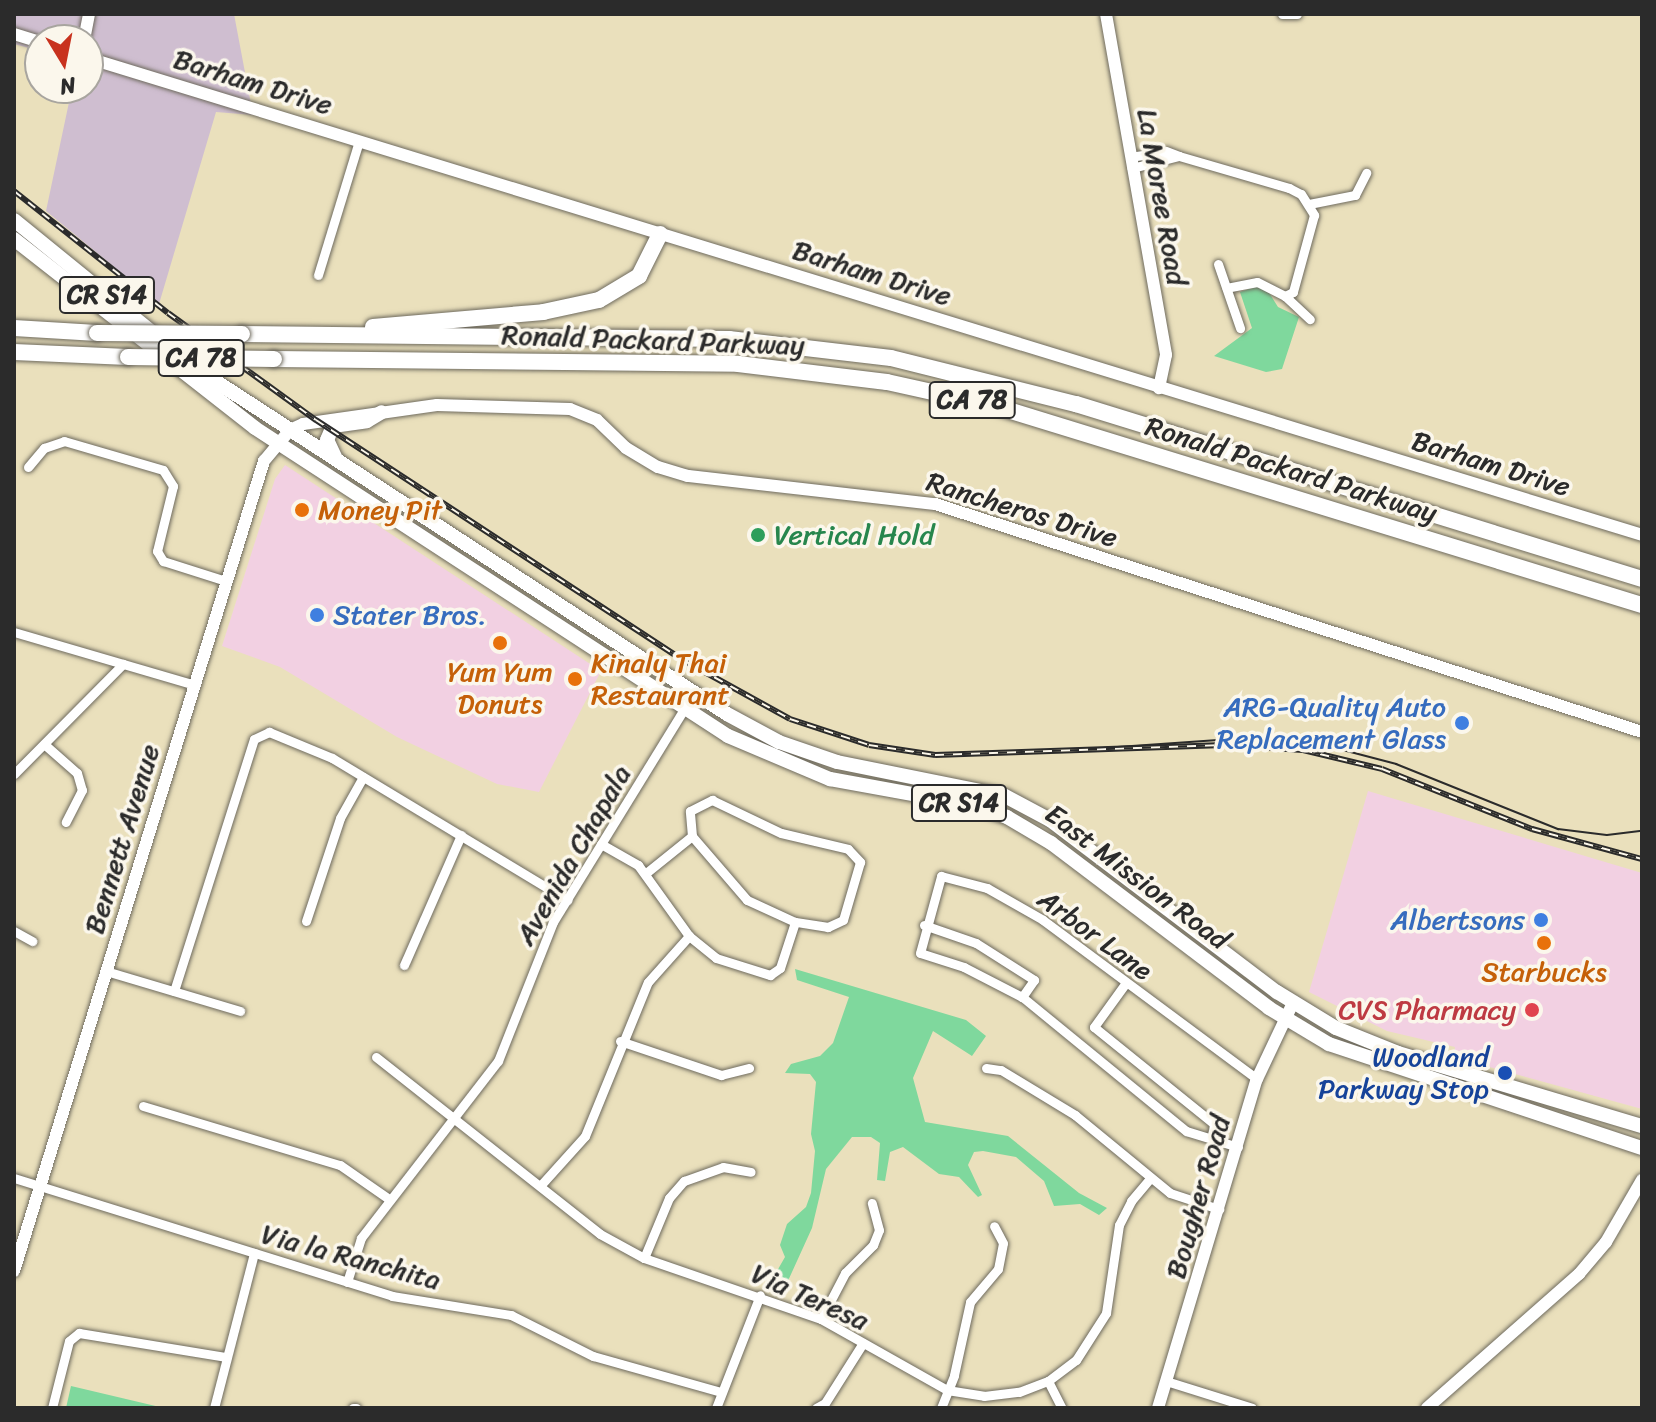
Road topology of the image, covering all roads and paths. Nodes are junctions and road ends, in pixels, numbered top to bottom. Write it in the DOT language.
graph roads {
  1 [pos="1106,14"];
  2 [pos="1282,14"];
  3 [pos="1297,14"];
  4 [pos="104,63"];
  5 [pos="359,141"];
  6 [pos="1131,163"];
  7 [pos="1366,173"];
  8 [pos="1309,204"];
  9 [pos="14,220"];
  10 [pos="660,234"];
  11 [pos="14,239"];
  12 [pos="1218,264"];
  13 [pos="318,275"];
  14 [pos="1227,288"];
  15 [pos="1285,296"];
  16 [pos="1310,319"];
  17 [pos="14,328"];
  18 [pos="1240,328"];
  19 [pos="280,336"];
  20 [pos="14,352"];
  21 [pos="1159,388"];
  22 [pos="382,412"];
  23 [pos="290,430"];
  24 [pos="279,443"];
  25 [pos="337,460"];
  26 [pos="28,467"];
  27 [pos="1642,535"];
  28 [pos="469,568"];
  29 [pos="508,571"];
  30 [pos="1642,579"];
  31 [pos="226,581"];
  32 [pos="1642,605"];
  33 [pos="14,632"];
  34 [pos="123,664"];
  35 [pos="195,685"];
  36 [pos="694,693"];
  37 [pos="685,709"];
  38 [pos="1642,732"];
  39 [pos="44,744"];
  40 [pos="14,774"];
  41 [pos="363,777"];
  42 [pos="66,822"];
  43 [pos="461,835"];
  44 [pos="692,836"];
  45 [pos="601,844"];
  46 [pos="646,873"];
  47 [pos="567,900"];
  48 [pos="306,921"];
  49 [pos="795,922"];
  50 [pos="924,925"];
  51 [pos="14,931"];
  52 [pos="689,936"];
  53 [pos="32,941"];
  54 [pos="404,965"];
  55 [pos="106,971"];
  56 [pos="1125,984"];
  57 [pos="174,991"];
  58 [pos="1022,997"];
  59 [pos="1293,1003"];
  60 [pos="240,1011"];
  61 [pos="1286,1019"];
  62 [pos="620,1041"];
  63 [pos="376,1057"];
  64 [pos="749,1068"];
  65 [pos="986,1068"];
  66 [pos="1401,1072"];
  67 [pos="1257,1079"];
  68 [pos="1538,1094"];
  69 [pos="143,1106"];
  70 [pos="457,1118"];
  71 [pos="1642,1126"];
  72 [pos="1212,1139"];
  73 [pos="1238,1147"];
  74 [pos="1642,1148"];
  75 [pos="751,1172"];
  76 [pos="14,1178"];
  77 [pos="1150,1178"];
  78 [pos="1642,1180"];
  79 [pos="40,1186"];
  80 [pos="540,1186"];
  81 [pos="389,1199"];
  82 [pos="872,1203"];
  83 [pos="1219,1209"];
  84 [pos="994,1226"];
  85 [pos="254,1253"];
  86 [pos="644,1258"];
  87 [pos="14,1271"];
  88 [pos="347,1282"];
  89 [pos="760,1295"];
  90 [pos="821,1319"];
  91 [pos="863,1343"];
  92 [pos="225,1357"];
  93 [pos="1048,1381"];
  94 [pos="1166,1381"];
  95 [pos="947,1390"];
  96 [pos="721,1392"];
  97 [pos="1451,1392"];
  98 [pos="52,1408"];
  99 [pos="214,1408"];
  100 [pos="716,1408"];
  101 [pos="816,1408"];
  102 [pos="941,1408"];
  103 [pos="1062,1408"];
  104 [pos="1158,1408"];
  105 [pos="1252,1408"];
  106 [pos="1427,1408"];
  107 [pos="1445,1408"];
  1 -- 6 [label="street, La Moree Road"];
  2 -- 3 [label="street"];
  4 -- 5 [label="street, Barham Drive"];
  5 -- 10 [label="street, Barham Drive"];
  5 -- 13 [label="street"];
  6 -- 8 [label="street"];
  6 -- 21 [label="street, La Moree Road"];
  7 -- 8 [label="street"];
  8 -- 15 [label="street"];
  9 -- 23 [label="main road, East Mission Road / CR S14"];
  10 -- 19 [label="highway"];
  10 -- 21 [label="street, Barham Drive"];
  11 -- 24 [label="main road, East Mission Road / CR S14"];
  12 -- 14 [label="street"];
  14 -- 15 [label="street"];
  14 -- 18 [label="street"];
  15 -- 16 [label="street"];
  17 -- 19 [label="highway, Ronald Packard Parkway / CA 78, bridge"];
  19 -- 30 [label="highway, Ronald Packard Parkway / CA 78"];
  20 -- 32 [label="highway, Ronald Packard Parkway / CA 78, bridge"];
  21 -- 27 [label="street, Barham Drive"];
  22 -- 23 [label="street, Rancheros Drive"];
  22 -- 25 [label="main road"];
  22 -- 38 [label="street, Rancheros Drive"];
  23 -- 24 [label="street, Bennett Avenue"];
  23 -- 25 [label="main road, East Mission Road / CR S14"];
  24 -- 28 [label="main road, East Mission Road / CR S14"];
  24 -- 31 [label="street, Bennett Avenue"];
  25 -- 29 [label="main road, East Mission Road / CR S14"];
  26 -- 31 [label="street"];
  28 -- 29 [label="main road"];
  28 -- 37 [label="main road, East Mission Road / CR S14"];
  29 -- 36 [label="main road, East Mission Road / CR S14"];
  31 -- 35 [label="street, Bennett Avenue"];
  33 -- 34 [label="street"];
  34 -- 35 [label="street"];
  34 -- 39 [label="street"];
  35 -- 55 [label="street, Bennett Avenue"];
  36 -- 37 [label="street, Avenida Chapala"];
  36 -- 59 [label="main road, East Mission Road / CR S14"];
  37 -- 45 [label="street, Avenida Chapala"];
  37 -- 61 [label="main road, East Mission Road / CR S14"];
  39 -- 40 [label="street"];
  39 -- 42 [label="street"];
  41 -- 43 [label="street"];
  41 -- 48 [label="street"];
  41 -- 57 [label="street"];
  43 -- 47 [label="street"];
  43 -- 54 [label="street"];
  44 -- 46 [label="street"];
  44 -- 49 [label="street"];
  44 -- 49 [label="street"];
  45 -- 46 [label="street"];
  45 -- 47 [label="street, Avenida Chapala"];
  46 -- 52 [label="street"];
  47 -- 70 [label="street, Avenida Chapala"];
  49 -- 52 [label="street"];
  50 -- 56 [label="street, Arbor Lane"];
  50 -- 58 [label="street"];
  50 -- 58 [label="street"];
  51 -- 53 [label="street"];
  52 -- 62 [label="street"];
  55 -- 57 [label="street"];
  55 -- 79 [label="street, Bennett Avenue"];
  56 -- 67 [label="street, Arbor Lane"];
  56 -- 72 [label="street"];
  57 -- 60 [label="street"];
  58 -- 72 [label="street"];
  59 -- 61 [label="street, Bougher Road"];
  59 -- 68 [label="main road, East Mission Road / CR S14"];
  61 -- 66 [label="main road, East Mission Road / CR S14"];
  61 -- 67 [label="street, Bougher Road"];
  62 -- 64 [label="street"];
  62 -- 80 [label="street"];
  63 -- 70 [label="street, Via Teresa"];
  65 -- 77 [label="street"];
  66 -- 68 [label="main road"];
  66 -- 74 [label="main road, East Mission Road / CR S14"];
  67 -- 73 [label="street, Bougher Road"];
  68 -- 71 [label="main road, East Mission Road / CR S14"];
  69 -- 81 [label="street"];
  70 -- 80 [label="street, Via Teresa"];
  70 -- 81 [label="street, Avenida Chapala"];
  72 -- 73 [label="street"];
  73 -- 83 [label="street, Bougher Road"];
  75 -- 86 [label="street"];
  76 -- 79 [label="street, Via la Ranchita"];
  77 -- 83 [label="street"];
  77 -- 93 [label="street, Via Teresa"];
  78 -- 97 [label="street"];
  79 -- 85 [label="street, Via la Ranchita"];
  79 -- 87 [label="street, Bennett Avenue"];
  80 -- 86 [label="street, Via Teresa"];
  81 -- 88 [label="street, Avenida Chapala"];
  82 -- 90 [label="street"];
  83 -- 94 [label="street, Bougher Road"];
  84 -- 95 [label="street"];
  85 -- 88 [label="street, Via la Ranchita"];
  85 -- 92 [label="street"];
  86 -- 89 [label="street, Via Teresa"];
  88 -- 96 [label="street, Via la Ranchita"];
  89 -- 90 [label="street, Via Teresa"];
  89 -- 96 [label="street"];
  90 -- 91 [label="street, Via Teresa"];
  91 -- 95 [label="street, Via Teresa"];
  91 -- 101 [label="street"];
  92 -- 98 [label="street"];
  92 -- 99 [label="street"];
  93 -- 95 [label="street, Via Teresa"];
  93 -- 103 [label="street"];
  94 -- 104 [label="street, Bougher Road"];
  94 -- 105 [label="street"];
  95 -- 102 [label="street"];
  96 -- 100 [label="street"];
  97 -- 106 [label="street"];
  97 -- 107 [label="street"];
}
